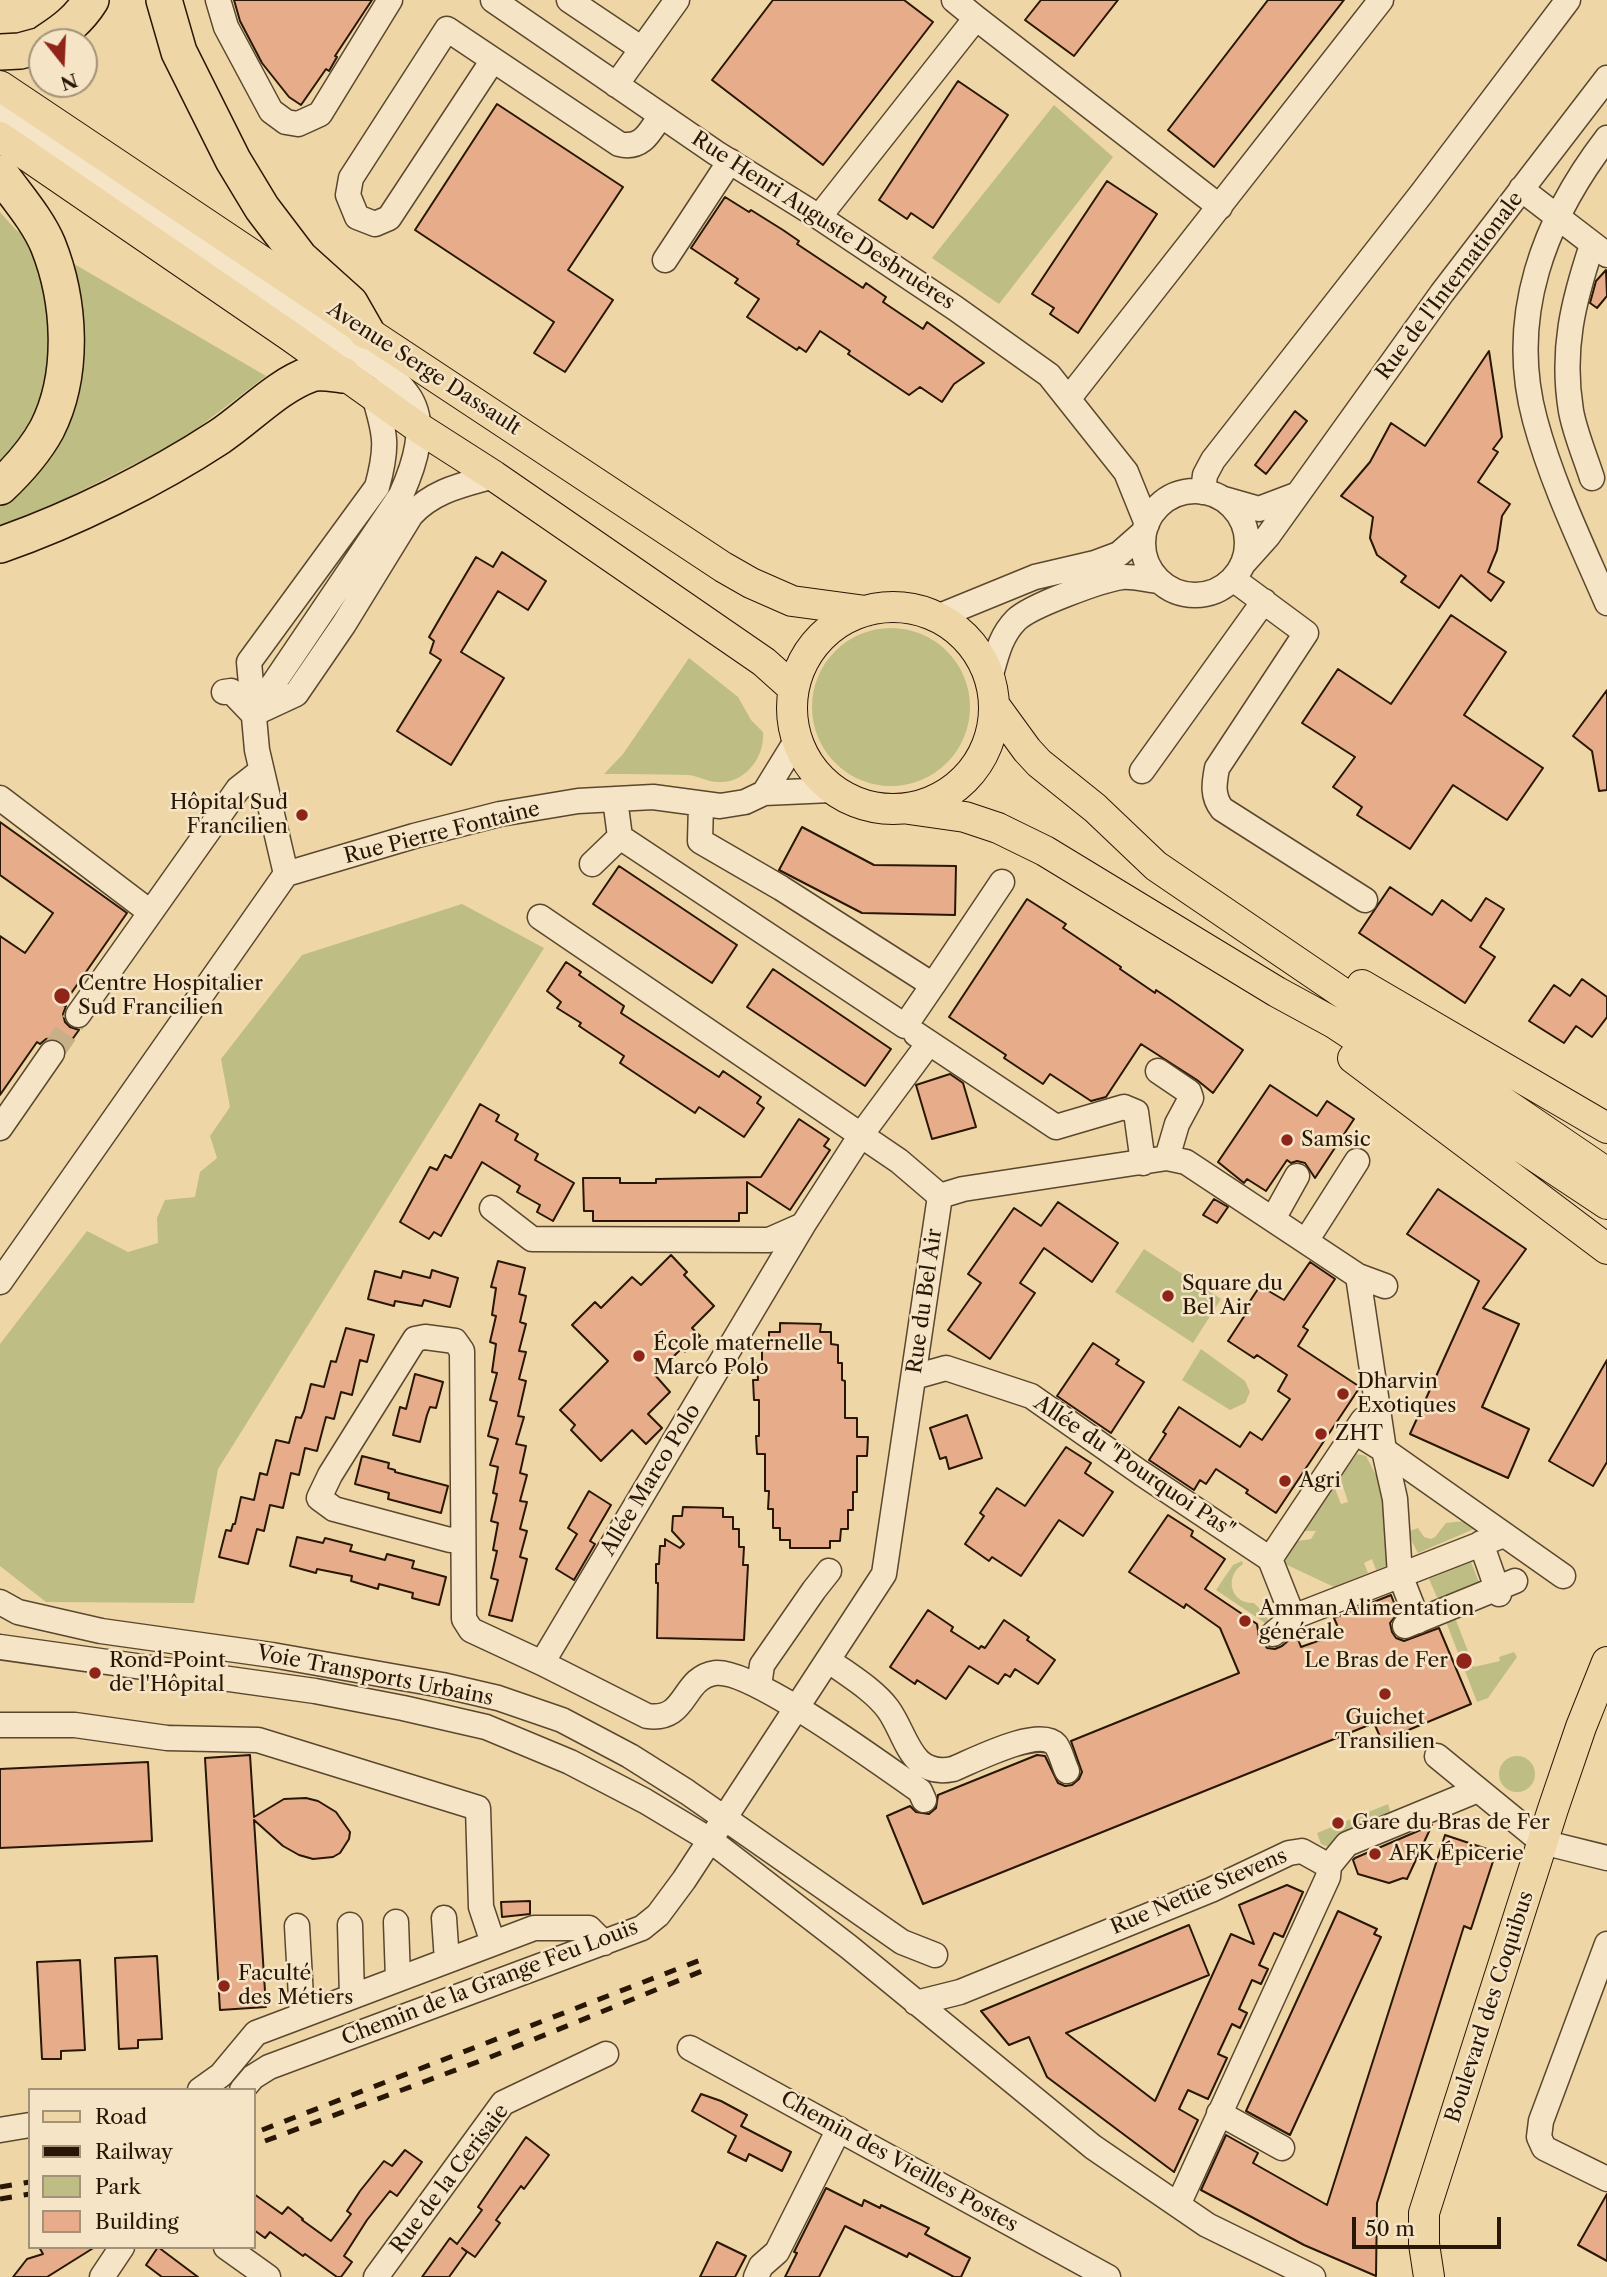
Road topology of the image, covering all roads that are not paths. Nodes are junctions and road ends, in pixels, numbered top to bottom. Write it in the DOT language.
graph roads {
  1 [pos="91,0"];
  2 [pos="164,0"];
  3 [pos="218,0"];
  4 [pos="390,0"];
  5 [pos="493,0"];
  6 [pos="569,0"];
  7 [pos="677,0"];
  8 [pos="954,0"];
  9 [pos="1381,0"];
  10 [pos="1568,0"];
  11 [pos="976,18"];
  12 [pos="67,28"];
  13 [pos="28,48"];
  14 [pos="642,49"];
  15 [pos="0,52"];
  16 [pos="493,60"];
  17 [pos="1607,78"];
  18 [pos="617,85"];
  19 [pos="0,86"];
  20 [pos="0,111"];
  21 [pos="661,115"];
  22 [pos="0,137"];
  23 [pos="1607,138"];
  24 [pos="730,161"];
  25 [pos="0,173"];
  26 [pos="1521,190"];
  27 [pos="1220,207"];
  28 [pos="1558,216"];
  29 [pos="819,217"];
  30 [pos="1599,250"];
  31 [pos="665,260"];
  32 [pos="366,331"];
  33 [pos="343,375"];
  34 [pos="374,396"];
  35 [pos="1069,398"];
  36 [pos="419,428"];
  37 [pos="1126,472"];
  38 [pos="494,476"];
  39 [pos="1592,478"];
  40 [pos="0,487"];
  41 [pos="1212,495"];
  42 [pos="1296,495"];
  43 [pos="1173,496"];
  44 [pos="1145,528"];
  45 [pos="0,545"];
  46 [pos="1238,572"];
  47 [pos="1160,581"];
  48 [pos="1264,601"];
  49 [pos="1607,603"];
  50 [pos="866,611"];
  51 [pos="937,617"];
  52 [pos="793,688"];
  53 [pos="224,692"];
  54 [pos="993,692"];
  55 [pos="253,714"];
  56 [pos="796,741"];
  57 [pos="261,771"];
  58 [pos="1142,771"];
  59 [pos="831,790"];
  60 [pos="764,793"];
  61 [pos="0,798"];
  62 [pos="615,799"];
  63 [pos="701,804"];
  64 [pos="909,809"];
  65 [pos="620,837"];
  66 [pos="592,864"];
  67 [pos="286,874"];
  68 [pos="1002,882"];
  69 [pos="1365,900"];
  70 [pos="150,912"];
  71 [pos="540,917"];
  72 [pos="1305,966"];
  73 [pos="933,985"];
  74 [pos="1277,992"];
  75 [pos="78,1015"];
  76 [pos="905,1026"];
  77 [pos="929,1043"];
  78 [pos="52,1052"];
  79 [pos="1158,1071"];
  80 [pos="0,1128"];
  81 [pos="1607,1128"];
  82 [pos="862,1135"];
  83 [pos="1155,1161"];
  84 [pos="1357,1161"];
  85 [pos="1607,1172"];
  86 [pos="1297,1177"];
  87 [pos="940,1196"];
  88 [pos="1607,1204"];
  89 [pos="492,1208"];
  90 [pos="1273,1219"];
  91 [pos="803,1225"];
  92 [pos="1306,1241"];
  93 [pos="1607,1249"];
  94 [pos="1358,1276"];
  95 [pos="0,1282"];
  96 [pos="1385,1286"];
  97 [pos="914,1377"];
  98 [pos="1376,1395"];
  99 [pos="1354,1432"];
  100 [pos="1384,1450"];
  101 [pos="1504,1535"];
  102 [pos="463,1537"];
  103 [pos="1481,1544"];
  104 [pos="1270,1559"];
  105 [pos="830,1572"];
  106 [pos="1400,1576"];
  107 [pos="1563,1576"];
  108 [pos="0,1602"];
  109 [pos="1293,1617"];
  110 [pos="1273,1634"];
  111 [pos="0,1647"];
  112 [pos="828,1660"];
  113 [pos="1607,1661"];
  114 [pos="542,1663"];
  115 [pos="759,1686"];
  116 [pos="797,1707"];
  117 [pos="0,1725"];
  118 [pos="1437,1756"];
  119 [pos="1067,1771"];
  120 [pos="1478,1790"];
  121 [pos="925,1800"];
  122 [pos="724,1818"];
  123 [pos="710,1840"];
  124 [pos="1542,1842"];
  125 [pos="1607,1858"];
  126 [pos="1329,1866"];
  127 [pos="444,1918"];
  128 [pos="396,1922"];
  129 [pos="349,1925"];
  130 [pos="297,1926"];
  131 [pos="493,1943"];
  132 [pos="604,1943"];
  133 [pos="1607,1944"];
  134 [pos="935,1955"];
  135 [pos="447,1961"];
  136 [pos="398,1979"];
  137 [pos="352,1996"];
  138 [pos="916,2003"];
  139 [pos="302,2015"];
  140 [pos="690,2048"];
  141 [pos="606,2053"];
  142 [pos="203,2088"];
  143 [pos="244,2088"];
  144 [pos="1219,2112"];
  145 [pos="28,2126"];
  146 [pos="839,2129"];
  147 [pos="0,2130"];
  148 [pos="1282,2148"];
  149 [pos="1607,2179"];
  150 [pos="1178,2205"];
  151 [pos="121,2249"];
  152 [pos="229,2249"];
  153 [pos="102,2277"];
  154 [pos="268,2277"];
  155 [pos="376,2277"];
  156 [pos="756,2277"];
  157 [pos="1108,2277"];
  158 [pos="1313,2277"];
  159 [pos="1429,2277"];
  1 -- 12 [label="highway"];
  2 -- 32 [label="highway"];
  3 -- 4 [label="street"];
  5 -- 18 [label="street, Rue Henri Auguste Desbruères"];
  6 -- 14 [label="street"];
  7 -- 14 [label="street"];
  8 -- 11 [label="street"];
  9 -- 27 [label="street"];
  10 -- 41 [label="street"];
  11 -- 27 [label="street"];
  11 -- 29 [label="street"];
  13 -- 15 [label="highway"];
  14 -- 18 [label="street"];
  16 -- 16 [label="street"];
  16 -- 21 [label="street"];
  17 -- 26 [label="street, Rue de l'Internationale"];
  18 -- 21 [label="street, Rue Henri Auguste Desbruères"];
  19 -- 32 [label="main road, Avenue Serge Dassault"];
  20 -- 36 [label="street"];
  21 -- 24 [label="street, Rue Henri Auguste Desbruères"];
  22 -- 33 [label="main road"];
  23 -- 28 [label="street"];
  24 -- 29 [label="street, Rue Henri Auguste Desbruères"];
  24 -- 31 [label="street"];
  25 -- 40 [label="highway"];
  26 -- 28 [label="street"];
  26 -- 42 [label="street, Rue de l'Internationale"];
  27 -- 35 [label="street"];
  28 -- 30 [label="street"];
  28 -- 49 [label="street"];
  29 -- 35 [label="street, Rue Henri Auguste Desbruères"];
  30 -- 39 [label="street"];
  32 -- 50 [label="main road, Avenue Serge Dassault"];
  33 -- 34 [label="main road"];
  33 -- 45 [label="highway"];
  34 -- 36 [label="main road"];
  34 -- 55 [label="street"];
  35 -- 37 [label="street, Rue Henri Auguste Desbruères"];
  36 -- 38 [label="main road"];
  36 -- 55 [label="street"];
  37 -- 43 [label="street, Rue Henri Auguste Desbruères"];
  37 -- 44 [label="street, Rue Henri Auguste Desbruères"];
  38 -- 52 [label="main road"];
  38 -- 55 [label="street"];
  41 -- 42 [label="street"];
  41 -- 43 [label="street"];
  41 -- 46 [label="street"];
  42 -- 46 [label="street, Rue de l'Internationale"];
  43 -- 44 [label="street"];
  44 -- 47 [label="street"];
  44 -- 51 [label="street"];
  46 -- 47 [label="street"];
  46 -- 48 [label="street"];
  47 -- 54 [label="street"];
  48 -- 58 [label="street"];
  48 -- 69 [label="street"];
  50 -- 51 [label="main road"];
  50 -- 52 [label="main road"];
  51 -- 54 [label="main road"];
  52 -- 56 [label="main road"];
  53 -- 55 [label="street"];
  54 -- 64 [label="main road"];
  54 -- 72 [label="main road"];
  55 -- 57 [label="street"];
  56 -- 59 [label="main road"];
  56 -- 60 [label="street"];
  57 -- 67 [label="street"];
  57 -- 70 [label="street"];
  59 -- 60 [label="street, Rue Pierre Fontaine"];
  59 -- 64 [label="main road"];
  60 -- 63 [label="street, Rue Pierre Fontaine"];
  61 -- 70 [label="street"];
  62 -- 63 [label="street, Rue Pierre Fontaine"];
  62 -- 65 [label="street"];
  62 -- 67 [label="street, Rue Pierre Fontaine"];
  63 -- 73 [label="street"];
  64 -- 74 [label="main road"];
  65 -- 66 [label="street"];
  65 -- 76 [label="street"];
  67 -- 95 [label="street"];
  68 -- 73 [label="street"];
  70 -- 75 [label="street"];
  71 -- 82 [label="street"];
  72 -- 81 [label="main road"];
  72 -- 85 [label="main road"];
  73 -- 76 [label="street"];
  74 -- 88 [label="main road"];
  74 -- 93 [label="main road"];
  76 -- 77 [label="street"];
  77 -- 82 [label="street, Allée Marco Polo"];
  77 -- 83 [label="street"];
  78 -- 80 [label="street"];
  79 -- 83 [label="street"];
  82 -- 87 [label="street"];
  82 -- 91 [label="street, Allée Marco Polo"];
  83 -- 87 [label="street"];
  83 -- 90 [label="street"];
  84 -- 92 [label="street"];
  86 -- 90 [label="street"];
  87 -- 97 [label="street, Rue du Bel Air"];
  89 -- 91 [label="street"];
  90 -- 92 [label="street"];
  91 -- 114 [label="street, Allée Marco Polo"];
  92 -- 94 [label="street"];
  94 -- 96 [label="street"];
  94 -- 98 [label="street"];
  97 -- 104 [label="street, Allée du \"Pourquoi Pas\""];
  97 -- 112 [label="street, Rue du Bel Air"];
  98 -- 99 [label="street"];
  98 -- 100 [label="street"];
  99 -- 100 [label="street"];
  99 -- 104 [label="street"];
  100 -- 101 [label="street"];
  100 -- 106 [label="street"];
  101 -- 103 [label="street"];
  101 -- 107 [label="street"];
  102 -- 102 [label="street"];
  102 -- 114 [label="street"];
  103 -- 106 [label="street"];
  103 -- 106 [label="street"];
  104 -- 109 [label="street"];
  105 -- 115 [label="street"];
  106 -- 109 [label="street"];
  108 -- 122 [label="street, Voie Transports Urbains"];
  109 -- 110 [label="street"];
  111 -- 123 [label="street"];
  112 -- 116 [label="street, Rue du Bel Air"];
  112 -- 119 [label="street"];
  113 -- 124 [label="main road, Boulevard des Coquibus"];
  114 -- 115 [label="street"];
  115 -- 116 [label="street"];
  116 -- 121 [label="street"];
  116 -- 122 [label="street, Rue du Bel Air"];
  117 -- 131 [label="street"];
  118 -- 120 [label="street"];
  120 -- 124 [label="street"];
  120 -- 126 [label="street"];
  122 -- 123 [label="street, Rue du Bel Air"];
  122 -- 134 [label="street, Voie Transports Urbains"];
  123 -- 132 [label="street, Chemin de la Grange Feu Louis"];
  123 -- 138 [label="street"];
  124 -- 125 [label="street"];
  124 -- 159 [label="main road, Boulevard des Coquibus"];
  126 -- 138 [label="street, Rue Nettie Stevens"];
  126 -- 144 [label="street"];
  127 -- 135 [label="street"];
  128 -- 136 [label="street"];
  129 -- 137 [label="street"];
  130 -- 139 [label="street"];
  131 -- 132 [label="street"];
  131 -- 135 [label="street"];
  132 -- 143 [label="street, Chemin de la Grange Feu Louis"];
  133 -- 149 [label="street"];
  135 -- 136 [label="street"];
  136 -- 137 [label="street"];
  137 -- 139 [label="street"];
  138 -- 150 [label="street"];
  139 -- 142 [label="street"];
  140 -- 146 [label="street, Chemin des Vieilles Postes"];
  141 -- 155 [label="street, Rue de la Cerisaie"];
  144 -- 148 [label="street"];
  144 -- 150 [label="street"];
  145 -- 147 [label="street"];
  146 -- 156 [label="street"];
  146 -- 157 [label="street, Chemin des Vieilles Postes"];
  150 -- 158 [label="street"];
  151 -- 153 [label="street"];
  152 -- 154 [label="street"];
}
